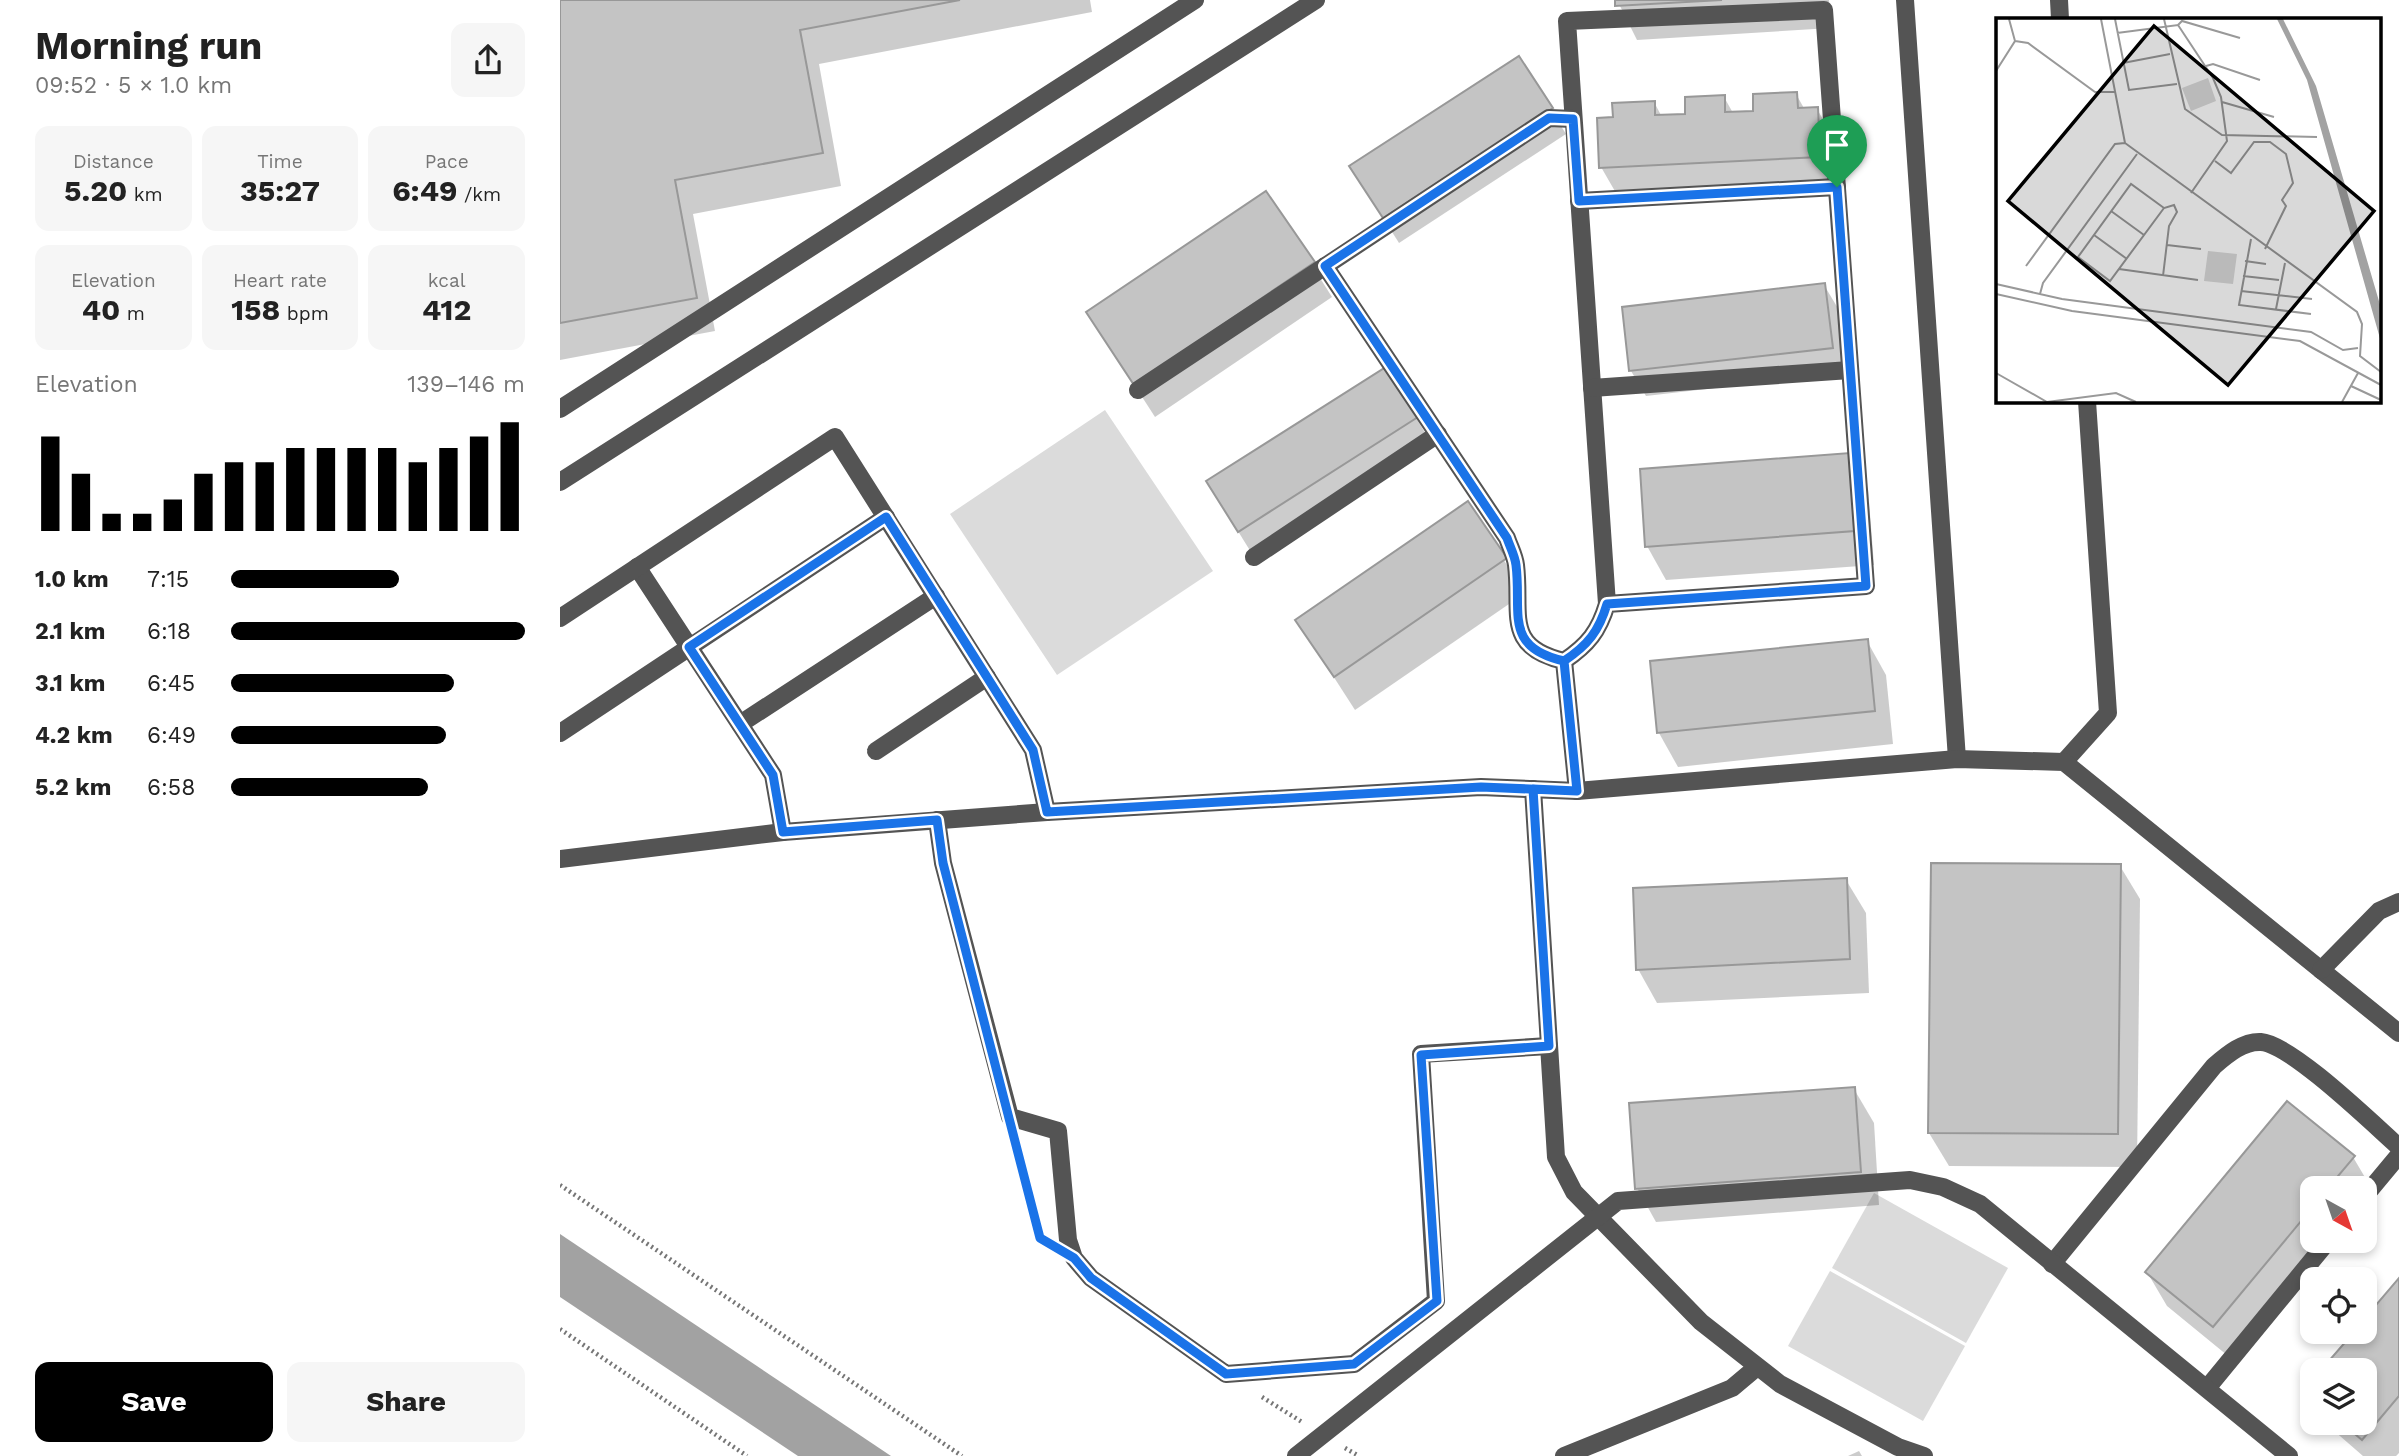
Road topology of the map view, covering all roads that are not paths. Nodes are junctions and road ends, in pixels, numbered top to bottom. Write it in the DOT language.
graph roads {
  1 [pos="1195,0"];
  2 [pos="1316,0"];
  3 [pos="1905,0"];
  4 [pos="2059,0"];
  5 [pos="2060,18"];
  6 [pos="1573,119"];
  7 [pos="1837,187"];
  8 [pos="1579,201"];
  9 [pos="1325,266"];
  10 [pos="1850,370"];
  11 [pos="1592,388"];
  12 [pos="1138,390"];
  13 [pos="2087,402"];
  14 [pos="560,409"];
  15 [pos="1438,434"];
  16 [pos="560,482"];
  17 [pos="886,517"];
  18 [pos="1254,557"];
  19 [pos="637,567"];
  20 [pos="936,596"];
  21 [pos="1607,604"];
  22 [pos="560,618"];
  23 [pos="689,647"];
  24 [pos="1564,661"];
  25 [pos="987,677"];
  26 [pos="740,724"];
  27 [pos="560,733"];
  28 [pos="876,751"];
  29 [pos="1957,759"];
  30 [pos="2064,762"];
  31 [pos="1533,789"];
  32 [pos="1577,791"];
  33 [pos="1047,812"];
  34 [pos="937,820"];
  35 [pos="783,832"];
  36 [pos="560,859"];
  37 [pos="2399,902"];
  38 [pos="2322,971"];
  39 [pos="2399,1033"];
  40 [pos="1549,1046"];
  41 [pos="2399,1147"];
  42 [pos="2399,1155"];
  43 [pos="2377,1181"];
  44 [pos="1597,1216"];
  45 [pos="2319,1253"];
  46 [pos="2052,1264"];
  47 [pos="1757,1367"];
  48 [pos="2208,1387"];
  49 [pos="1296,1456"];
  50 [pos="1564,1456"];
  51 [pos="1924,1456"];
  52 [pos="2289,1456"];
  1 -- 14 [label="street"];
  2 -- 16 [label="street"];
  3 -- 29 [label="street"];
  4 -- 5 [label="street"];
  6 -- 7 [label="street"];
  6 -- 8 [label="street"];
  6 -- 9 [label="street"];
  7 -- 8 [label="street"];
  7 -- 10 [label="street"];
  8 -- 11 [label="street"];
  9 -- 12 [label="street"];
  9 -- 15 [label="street"];
  10 -- 11 [label="street"];
  10 -- 21 [label="street"];
  11 -- 21 [label="street"];
  13 -- 30 [label="street"];
  15 -- 18 [label="street"];
  15 -- 24 [label="street"];
  17 -- 19 [label="street"];
  17 -- 20 [label="street"];
  17 -- 23 [label="street"];
  19 -- 22 [label="street"];
  19 -- 23 [label="street"];
  20 -- 25 [label="street"];
  20 -- 26 [label="street"];
  21 -- 24 [label="street"];
  23 -- 26 [label="street"];
  23 -- 27 [label="street"];
  24 -- 32 [label="street"];
  25 -- 28 [label="street"];
  25 -- 33 [label="street"];
  26 -- 35 [label="street"];
  29 -- 30 [label="street"];
  29 -- 32 [label="street"];
  30 -- 38 [label="street"];
  31 -- 32 [label="street"];
  31 -- 33 [label="street"];
  31 -- 40 [label="street"];
  33 -- 34 [label="street"];
  34 -- 35 [label="street"];
  34 -- 40 [label="street"];
  35 -- 36 [label="street"];
  37 -- 38 [label="street"];
  38 -- 39 [label="street"];
  40 -- 44 [label="street"];
  41 -- 46 [label="street"];
  42 -- 43 [label="street"];
  44 -- 46 [label="street"];
  44 -- 47 [label="street"];
  44 -- 49 [label="street"];
  45 -- 48 [label="street"];
  46 -- 48 [label="street"];
  47 -- 50 [label="street"];
  47 -- 51 [label="street"];
  48 -- 52 [label="street"];
}
